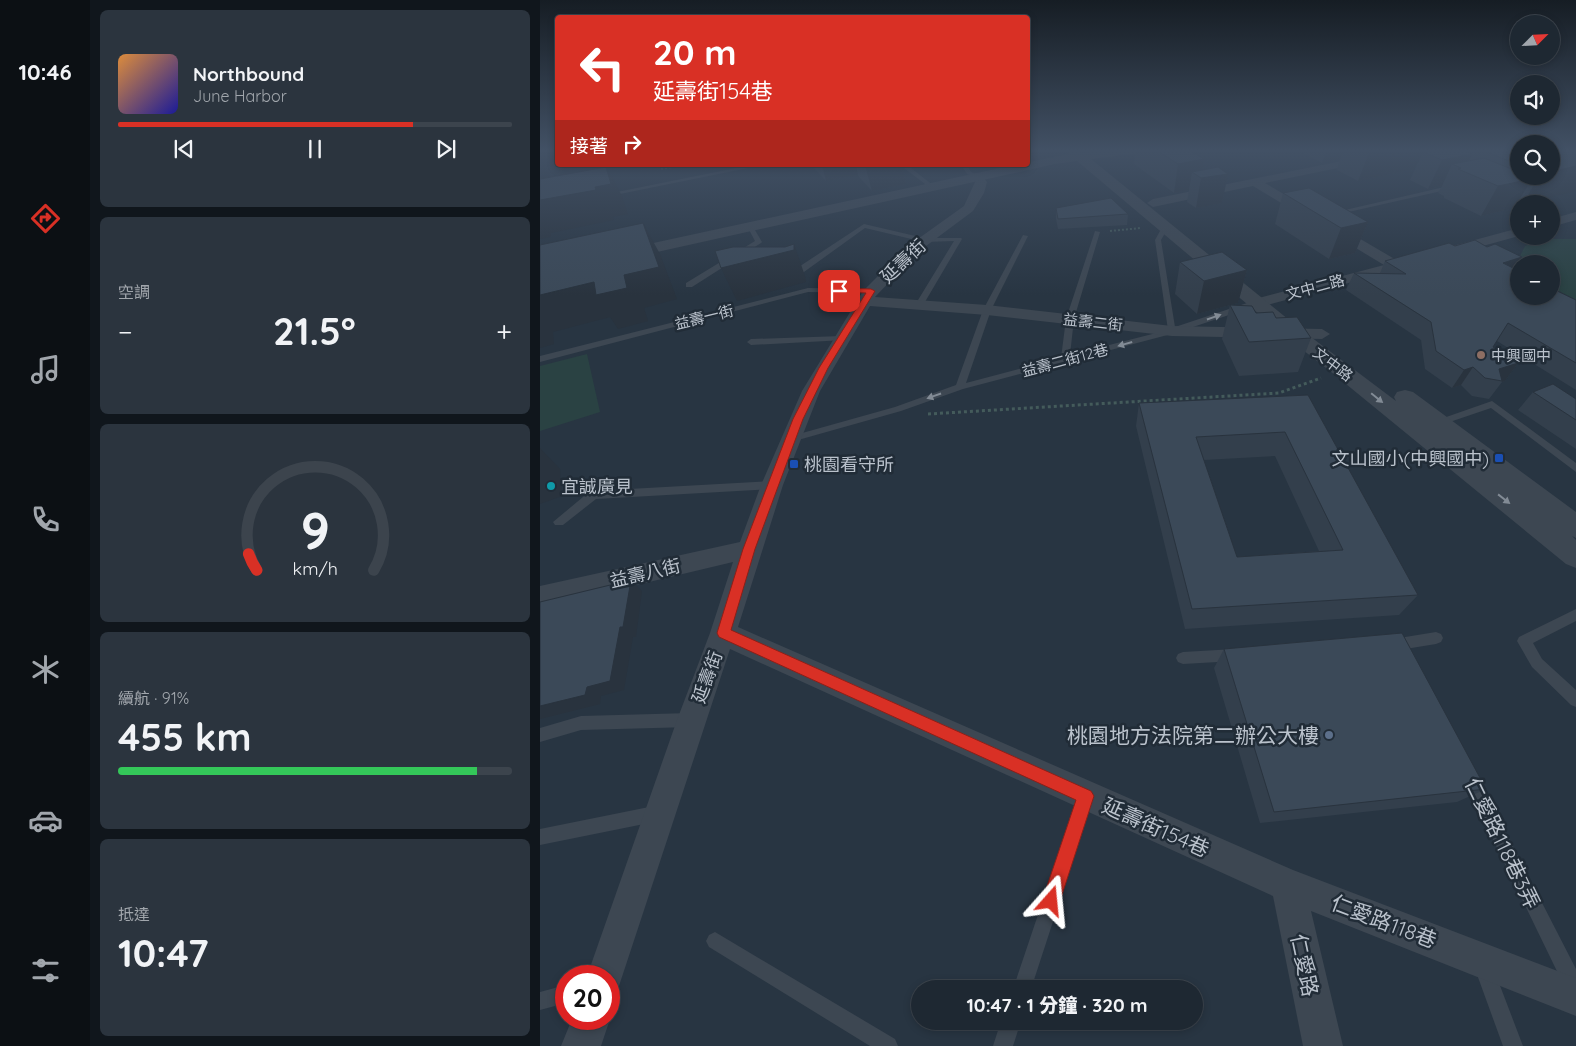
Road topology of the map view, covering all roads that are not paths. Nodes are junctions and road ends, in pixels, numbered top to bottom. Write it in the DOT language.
graph roads {
  1 [pos="866,198"];
  2 [pos="869,198"];
  3 [pos="975,198"];
  4 [pos="1132,198"];
  5 [pos="1146,198"];
  6 [pos="1178,198"];
  7 [pos="1282,198"];
  8 [pos="1405,198"];
  9 [pos="1153,203"];
  10 [pos="1576,216"];
  11 [pos="1315,217"];
  12 [pos="1560,219"];
  13 [pos="750,226"];
  14 [pos="1164,228"];
  15 [pos="1097,232"];
  16 [pos="1510,234"];
  17 [pos="1025,236"];
  18 [pos="924,240"];
  19 [pos="1396,266"];
  20 [pos="776,276"];
  21 [pos="690,285"];
  22 [pos="868,296"];
  23 [pos="1265,300"];
  24 [pos="920,305"];
  25 [pos="987,310"];
  26 [pos="1070,319"];
  27 [pos="1172,331"];
  28 [pos="1292,332"];
  29 [pos="1322,334"];
  30 [pos="842,338"];
  31 [pos="751,342"];
  32 [pos="540,359"];
  33 [pos="1065,360"];
  34 [pos="960,387"];
  35 [pos="1428,427"];
  36 [pos="791,439"];
  37 [pos="1576,468"];
  38 [pos="772,485"];
  39 [pos="559,522"];
  40 [pos="1576,527"];
  41 [pos="749,549"];
  42 [pos="1576,556"];
  43 [pos="540,597"];
  44 [pos="1576,614"];
  45 [pos="723,633"];
  46 [pos="1436,638"];
  47 [pos="1404,644"];
  48 [pos="1375,646"];
  49 [pos="1250,654"];
  50 [pos="1183,658"];
  51 [pos="1413,662"];
  52 [pos="1576,700"];
  53 [pos="691,720"];
  54 [pos="540,735"];
  55 [pos="1466,768"];
  56 [pos="1086,796"];
  57 [pos="660,812"];
  58 [pos="540,837"];
  59 [pos="1288,885"];
  60 [pos="715,941"];
  61 [pos="1480,958"];
  62 [pos="609,965"];
  63 [pos="1025,980"];
  64 [pos="1576,989"];
  65 [pos="555,997"];
  66 [pos="1576,997"];
  67 [pos="540,1001"];
  68 [pos="587,1030"];
  69 [pos="1008,1030"];
  70 [pos="581,1046"];
  71 [pos="888,1046"];
  72 [pos="1003,1046"];
  73 [pos="1323,1046"];
  74 [pos="1513,1046"];
  1 -- 13 [label="street"];
  2 -- 13 [label="street"];
  3 -- 18 [label="street, 延壽街"];
  4 -- 14 [label="street, 文中路"];
  5 -- 9 [label="street, 文中路"];
  6 -- 9 [label="street"];
  7 -- 11 [label="street"];
  8 -- 11 [label="lane"];
  9 -- 23 [label="street, 文中路"];
  10 -- 12 [label="street"];
  11 -- 19 [label="street"];
  13 -- 21 [label="lane"];
  14 -- 23 [label="street, 文中路"];
  14 -- 27 [label="lane"];
  15 -- 26 [label="lane"];
  16 -- 19 [label="street, 文中二路"];
  17 -- 25 [label="lane"];
  18 -- 20 [label="lane"];
  18 -- 22 [label="street, 延壽街"];
  18 -- 24 [label="lane"];
  19 -- 23 [label="street, 文中二路"];
  22 -- 24 [label="street, 益壽二街"];
  22 -- 30 [label="street, 延壽街"];
  22 -- 32 [label="lane, 益壽一街"];
  27 -- 23 [label="lane, 益壽二街12巷, one-way"];
  23 -- 28 [label="street, 文中路"];
  23 -- 29 [label="street, 文中路"];
  24 -- 25 [label="street, 益壽二街"];
  25 -- 26 [label="street, 益壽二街"];
  25 -- 34 [label="lane"];
  26 -- 27 [label="street, 益壽二街"];
  26 -- 33 [label="lane"];
  27 -- 28 [label="street, 益壽二街"];
  27 -- 33 [label="lane, 益壽二街12巷, one-way"];
  28 -- 29 [label="street, 益壽二街"];
  28 -- 35 [label="street, 文中路, one-way"];
  29 -- 35 [label="street, 文中路"];
  30 -- 31 [label="lane"];
  30 -- 36 [label="street, 延壽街"];
  33 -- 34 [label="lane, 益壽二街12巷"];
  34 -- 36 [label="lane, 益壽二街12巷, one-way"];
  35 -- 37 [label="lane"];
  35 -- 40 [label="street, 文中路"];
  35 -- 42 [label="street, 文中路, one-way"];
  36 -- 38 [label="street, 延壽街"];
  38 -- 39 [label="lane"];
  38 -- 41 [label="street, 延壽街"];
  41 -- 43 [label="street, 益壽八街"];
  41 -- 45 [label="street, 延壽街"];
  44 -- 52 [label="lane"];
  45 -- 53 [label="street, 延壽街"];
  45 -- 56 [label="street, 延壽街154巷"];
  46 -- 47 [label="lane"];
  47 -- 48 [label="lane"];
  47 -- 51 [label="lane"];
  49 -- 50 [label="lane"];
  53 -- 54 [label="lane"];
  53 -- 57 [label="street, 延壽街"];
  55 -- 64 [label="lane, 仁愛路118巷3弄"];
  56 -- 59 [label="street, 延壽街154巷"];
  56 -- 63 [label="lane"];
  57 -- 58 [label="lane"];
  57 -- 62 [label="street, 延壽街"];
  59 -- 61 [label="street, 仁愛路118巷"];
  59 -- 73 [label="street, 仁愛路"];
  60 -- 71 [label="lane"];
  61 -- 66 [label="street, 仁愛路118巷"];
  61 -- 74 [label="lane"];
  65 -- 67 [label="lane"];
  68 -- 70 [label="street"];
  69 -- 72 [label="lane"];
}
